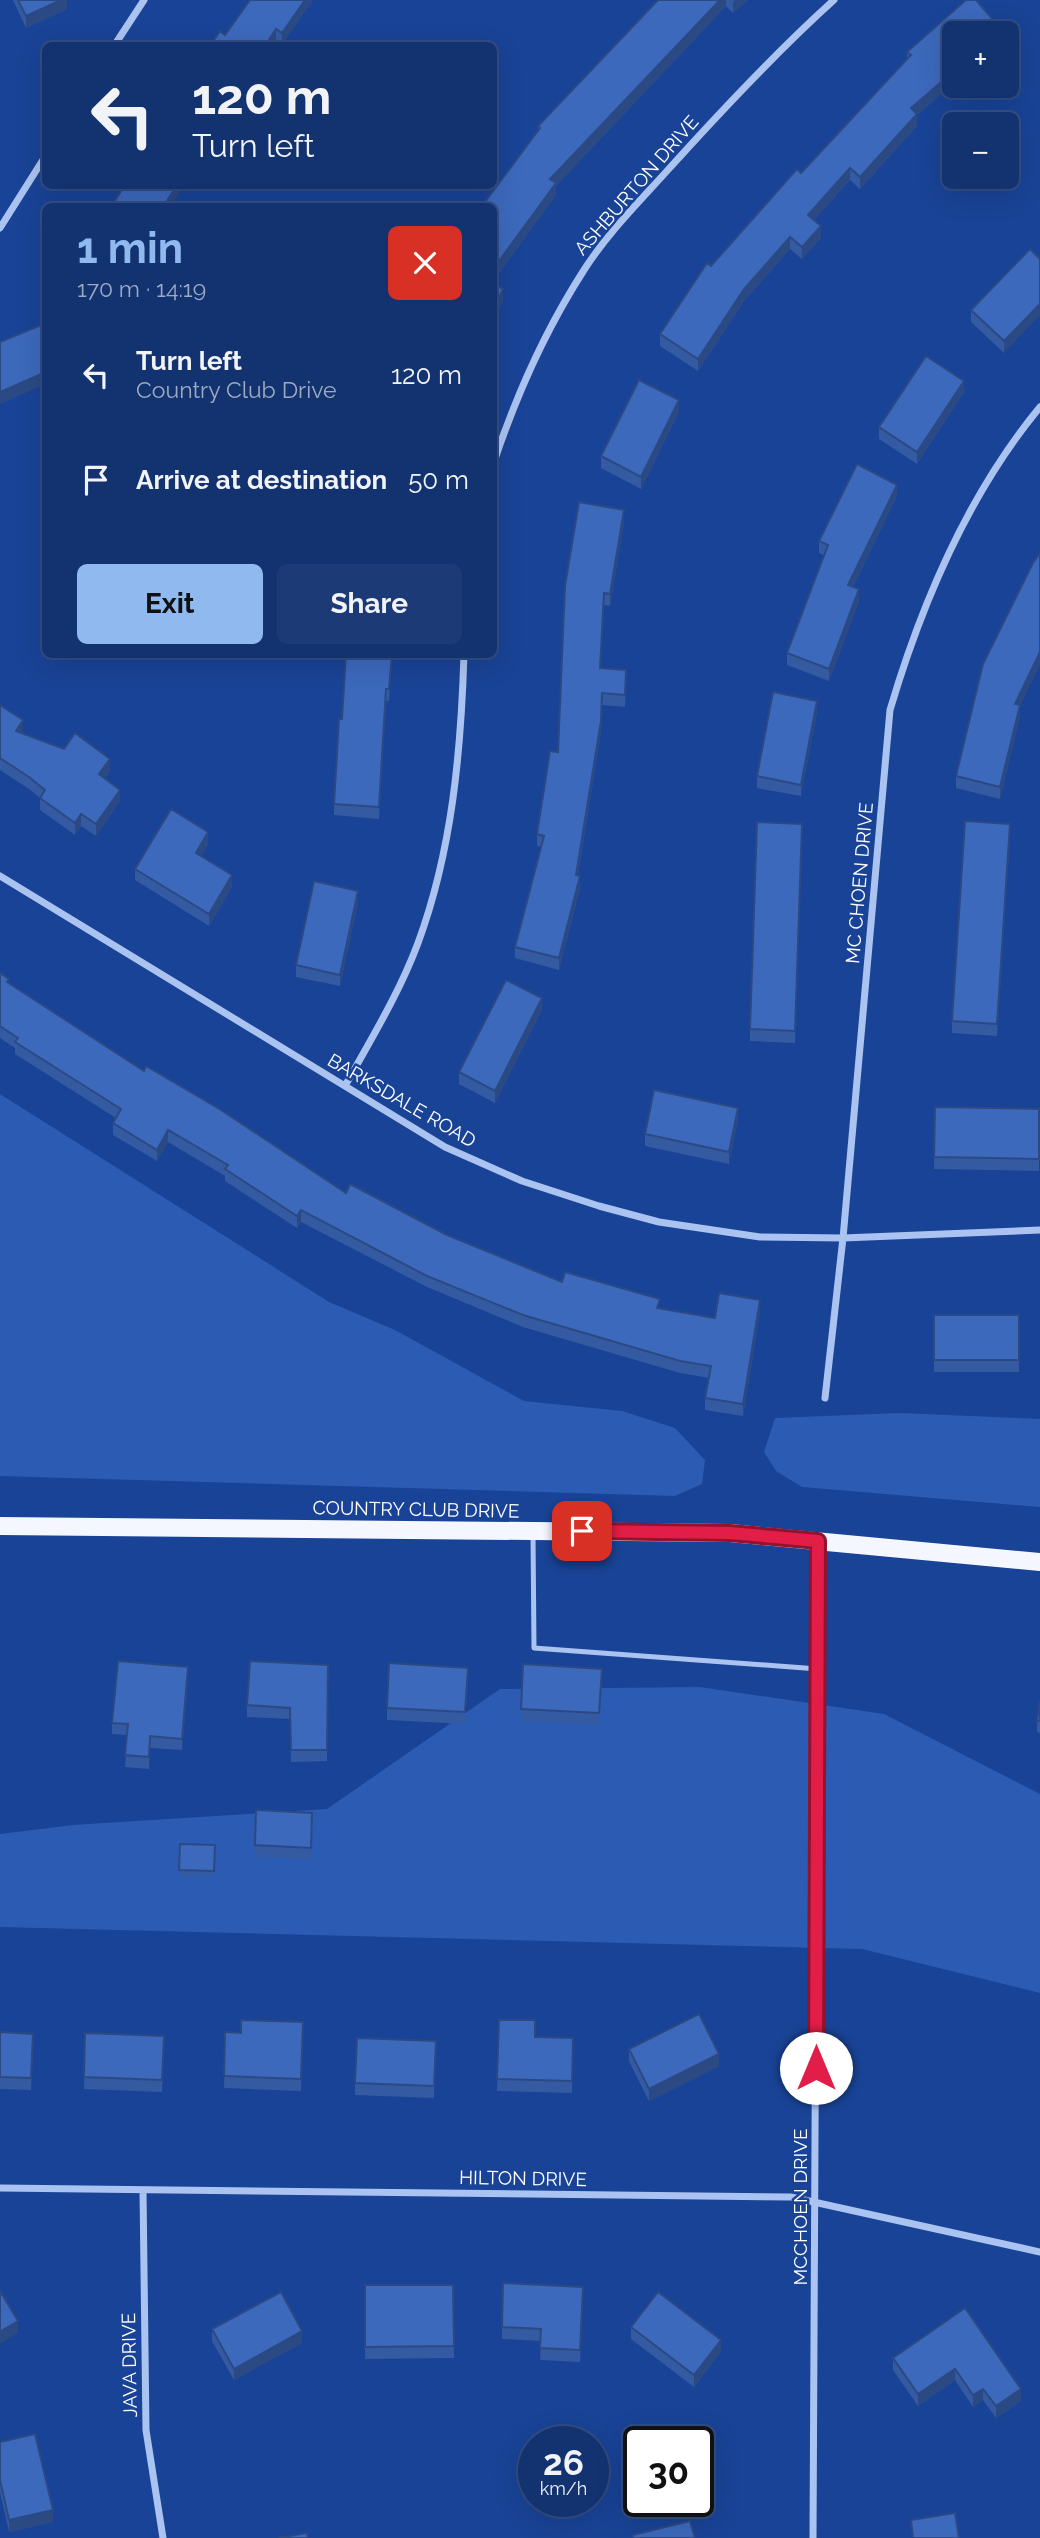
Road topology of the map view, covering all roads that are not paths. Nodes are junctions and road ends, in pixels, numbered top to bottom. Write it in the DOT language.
graph roads {
  1 [pos="144,0"];
  2 [pos="834,0"];
  3 [pos="117,42"];
  4 [pos="42,161"];
  5 [pos="0,228"];
  6 [pos="1040,407"];
  7 [pos="497,453"];
  8 [pos="464,658"];
  9 [pos="0,876"];
  10 [pos="345,1086"];
  11 [pos="1040,1230"];
  12 [pos="842,1238"];
  13 [pos="825,1398"];
  14 [pos="0,1526"];
  15 [pos="533,1531"];
  16 [pos="818,1541"];
  17 [pos="1040,1562"];
  18 [pos="818,1669"];
  19 [pos="0,2189"];
  20 [pos="143,2190"];
  21 [pos="816,2202"];
  22 [pos="1040,2252"];
  23 [pos="163,2538"];
  24 [pos="813,2538"];
  1 -- 3 [label="street"];
  2 -- 7 [label="street, ASHBURTON DRIVE"];
  4 -- 5 [label="street"];
  6 -- 12 [label="street, MC CHOEN DRIVE"];
  8 -- 10 [label="street"];
  9 -- 10 [label="street, BARKSDALE ROAD"];
  10 -- 12 [label="street, BARKSDALE ROAD"];
  11 -- 12 [label="street, BARKSDALE ROAD"];
  12 -- 13 [label="street, MC CHOEN DRIVE"];
  14 -- 15 [label="main road, COUNTRY CLUB DRIVE"];
  15 -- 16 [label="main road, COUNTRY CLUB DRIVE"];
  15 -- 18 [label="lane"];
  16 -- 17 [label="main road, COUNTRY CLUB DRIVE"];
  16 -- 18 [label="street, MCCHOEN DRIVE"];
  18 -- 21 [label="street, MCCHOEN DRIVE"];
  19 -- 20 [label="street, HILTON DRIVE"];
  20 -- 21 [label="street, HILTON DRIVE"];
  20 -- 23 [label="street, JAVA DRIVE"];
  21 -- 22 [label="street, HILTON DRIVE"];
  21 -- 24 [label="street, MCCHOEN DRIVE"];
}
